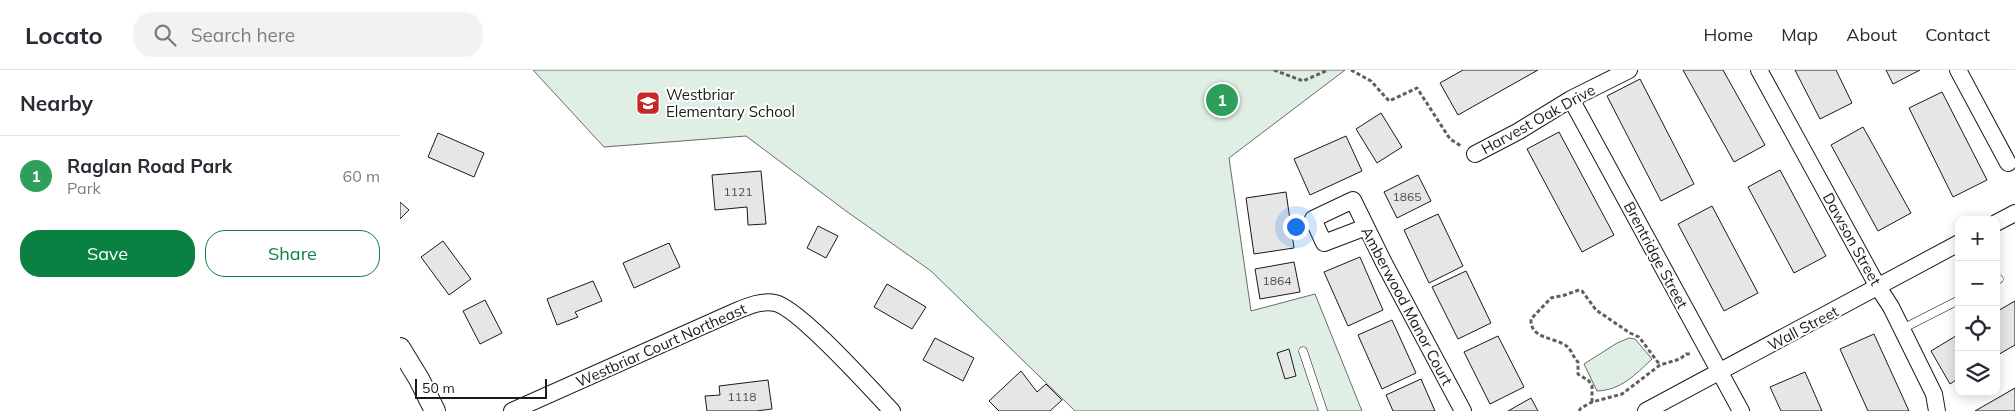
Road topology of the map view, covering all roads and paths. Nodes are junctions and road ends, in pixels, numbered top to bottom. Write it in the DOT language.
graph roads {
  1 [pos="1274,70"];
  2 [pos="1328,70"];
  3 [pos="1351,70"];
  4 [pos="1629,70"];
  5 [pos="1759,70"];
  6 [pos="1958,70"];
  7 [pos="1571,99"];
  8 [pos="1475,154"];
  9 [pos="2008,162"];
  10 [pos="2015,213"];
  11 [pos="2000,221"];
  12 [pos="1366,227"];
  13 [pos="1955,245"];
  14 [pos="1878,287"];
  15 [pos="1955,302"];
  16 [pos="1902,330"];
  17 [pos="1705,347"];
  18 [pos="400,348"];
  19 [pos="1303,351"];
  20 [pos="1660,365"];
  21 [pos="1718,372"];
  22 [pos="1592,402"];
  23 [pos="435,411"];
  24 [pos="512,411"];
  25 [pos="892,411"];
  26 [pos="1323,411"];
  27 [pos="1463,411"];
  28 [pos="1579,411"];
  29 [pos="1646,411"];
  30 [pos="1741,411"];
  31 [pos="1937,411"];
  1 -- 2 [label="path"];
  3 -- 8 [label="path"];
  4 -- 7 [label="street, Harvest Oak Drive"];
  5 -- 14 [label="street, Dawson Street"];
  6 -- 9 [label="street"];
  7 -- 8 [label="street, Harvest Oak Drive"];
  7 -- 17 [label="street, Brentridge Street"];
  10 -- 11 [label="street"];
  12 -- 12 [label="street, Amberwood Manor Court"];
  12 -- 27 [label="street, Amberwood Manor Court"];
  13 -- 14 [label="street, Wall Street"];
  14 -- 16 [label="street, Dawson Street"];
  14 -- 21 [label="street, Wall Street"];
  15 -- 16 [label="lane"];
  16 -- 31 [label="street, Dawson Street"];
  17 -- 20 [label="path"];
  17 -- 21 [label="street, Brentridge Street"];
  18 -- 23 [label="street"];
  19 -- 26 [label="lane"];
  20 -- 22 [label="path"];
  20 -- 22 [label="path"];
  21 -- 29 [label="street, Wall Street"];
  21 -- 30 [label="street, Brentridge Street"];
  22 -- 28 [label="path"];
  24 -- 25 [label="street, Westbriar Court Northeast"];
}
